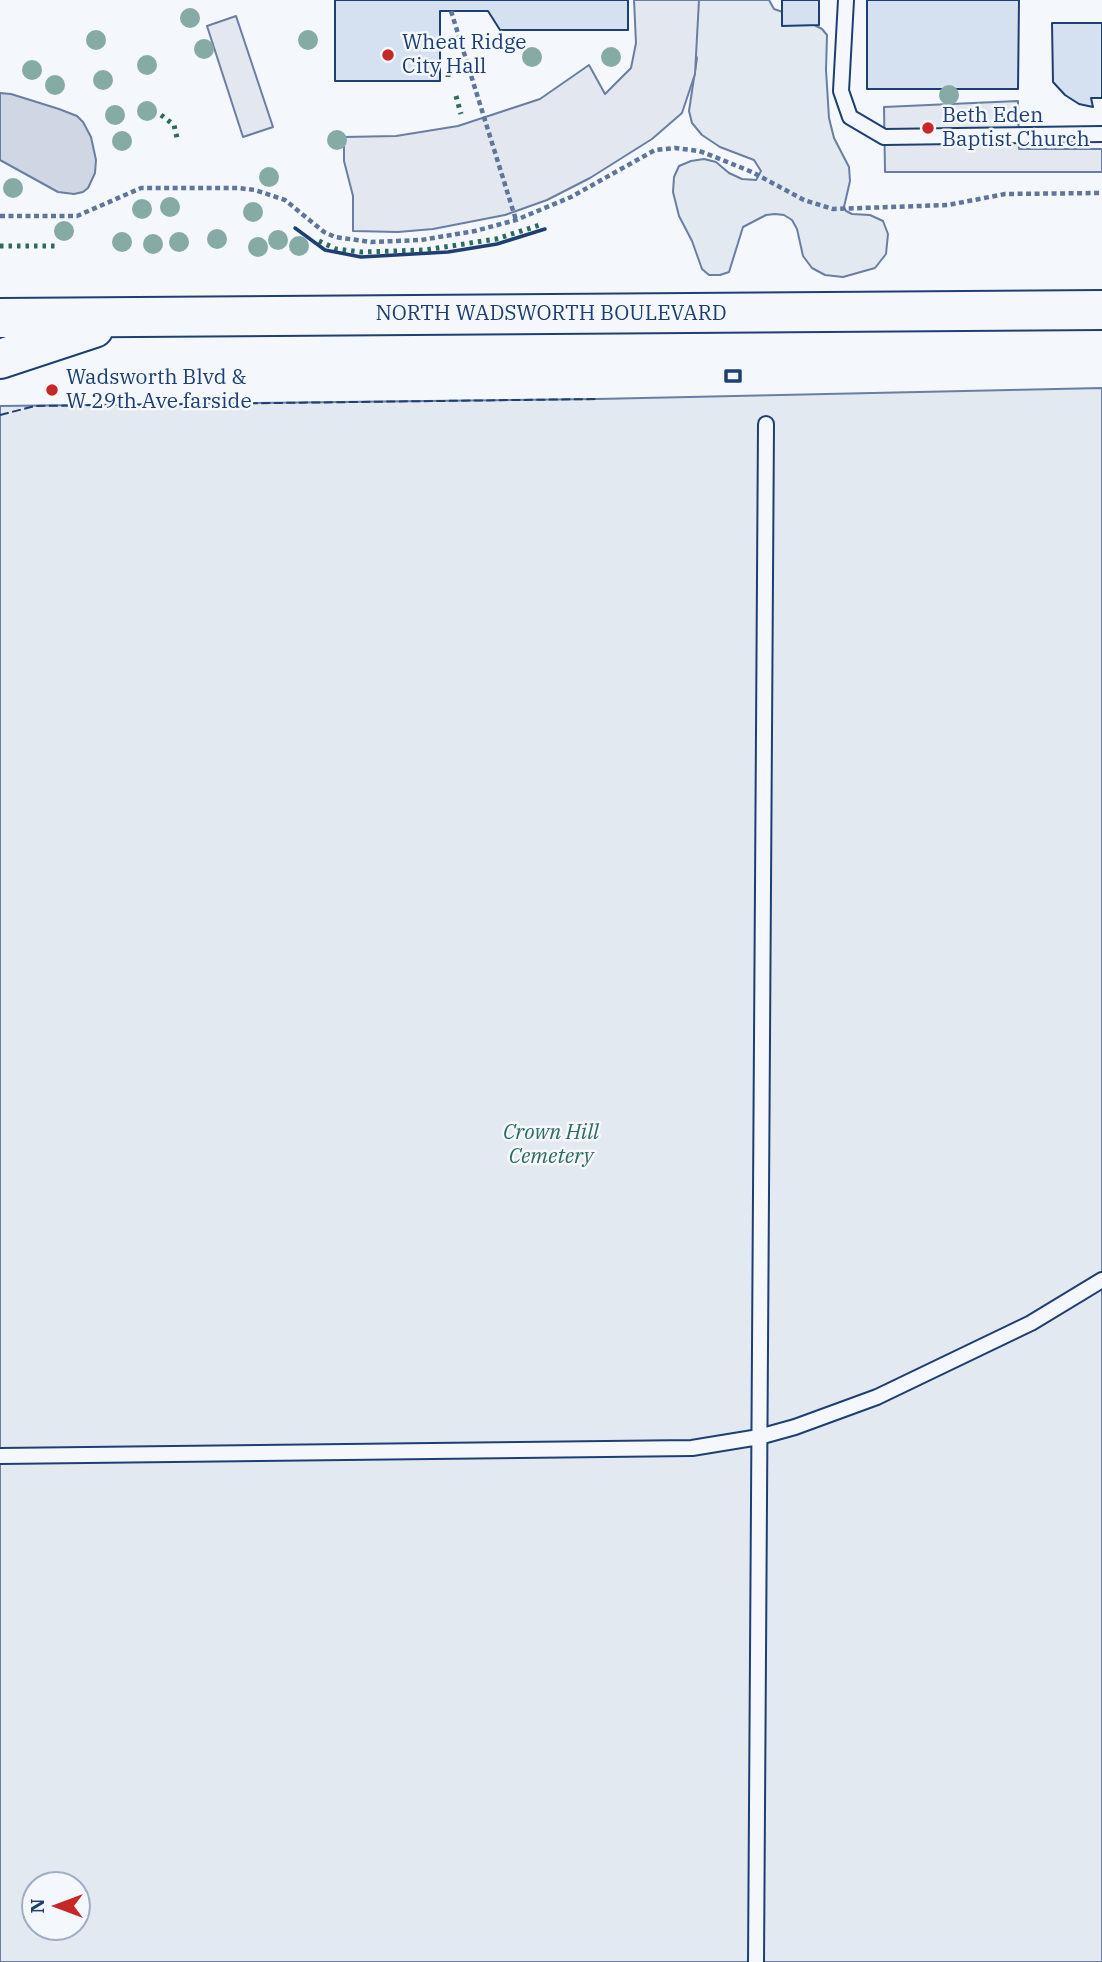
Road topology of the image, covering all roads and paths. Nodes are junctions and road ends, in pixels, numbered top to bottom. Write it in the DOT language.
graph roads {
  1 [pos="846,0"];
  2 [pos="451,10"];
  3 [pos="1102,134"];
  4 [pos="1102,193"];
  5 [pos="0,216"];
  6 [pos="516,219"];
  7 [pos="1102,310"];
  8 [pos="0,318"];
  9 [pos="123,318"];
  10 [pos="0,359"];
  11 [pos="766,424"];
  12 [pos="1102,1279"];
  13 [pos="759,1437"];
  14 [pos="0,1456"];
  15 [pos="756,1962"];
  1 -- 3 [label="lane"];
  2 -- 6 [label="path"];
  4 -- 6 [label="path"];
  5 -- 6 [label="path"];
  7 -- 9 [label="main road, NORTH WADSWORTH BOULEVARD"];
  8 -- 9 [label="main road, NORTH WADSWORTH BOULEVARD"];
  9 -- 10 [label="main road"];
  11 -- 13 [label="lane"];
  12 -- 13 [label="lane"];
  13 -- 14 [label="lane"];
  13 -- 15 [label="lane"];
}
